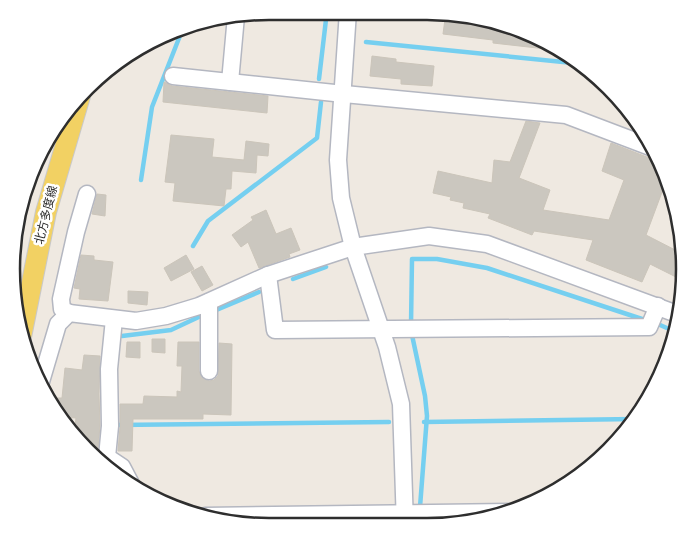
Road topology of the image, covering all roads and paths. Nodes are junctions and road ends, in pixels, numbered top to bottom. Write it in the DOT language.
graph roads {
  1 [pos="348,20"];
  2 [pos="235,22"];
  3 [pos="173,76"];
  4 [pos="230,82"];
  5 [pos="344,94"];
  6 [pos="75,112"];
  7 [pos="642,144"];
  8 [pos="87,194"];
  9 [pos="353,247"];
  10 [pos="268,276"];
  11 [pos="209,302"];
  12 [pos="658,306"];
  13 [pos="672,312"];
  14 [pos="70,313"];
  15 [pos="25,315"];
  16 [pos="114,319"];
  17 [pos="381,330"];
  18 [pos="209,371"];
  19 [pos="43,373"];
  20 [pos="125,472"];
  21 [pos="465,515"];
  22 [pos="247,517"];
  23 [pos="338,518"];
  24 [pos="405,518"];
  25 [pos="420,518"];
  1 -- 5 [label="street"];
  2 -- 4 [label="street"];
  3 -- 4 [label="street"];
  4 -- 5 [label="street"];
  5 -- 7 [label="street"];
  5 -- 9 [label="street"];
  6 -- 15 [label="main road, 北方多度線"];
  8 -- 14 [label="street"];
  9 -- 10 [label="street"];
  9 -- 12 [label="street"];
  9 -- 17 [label="street"];
  10 -- 11 [label="street"];
  10 -- 17 [label="street"];
  11 -- 16 [label="street"];
  11 -- 18 [label="street"];
  12 -- 13 [label="street"];
  12 -- 17 [label="street"];
  14 -- 16 [label="street"];
  14 -- 19 [label="street"];
  16 -- 20 [label="street"];
  17 -- 24 [label="street"];
  21 -- 25 [label="street"];
  22 -- 23 [label="street"];
}
